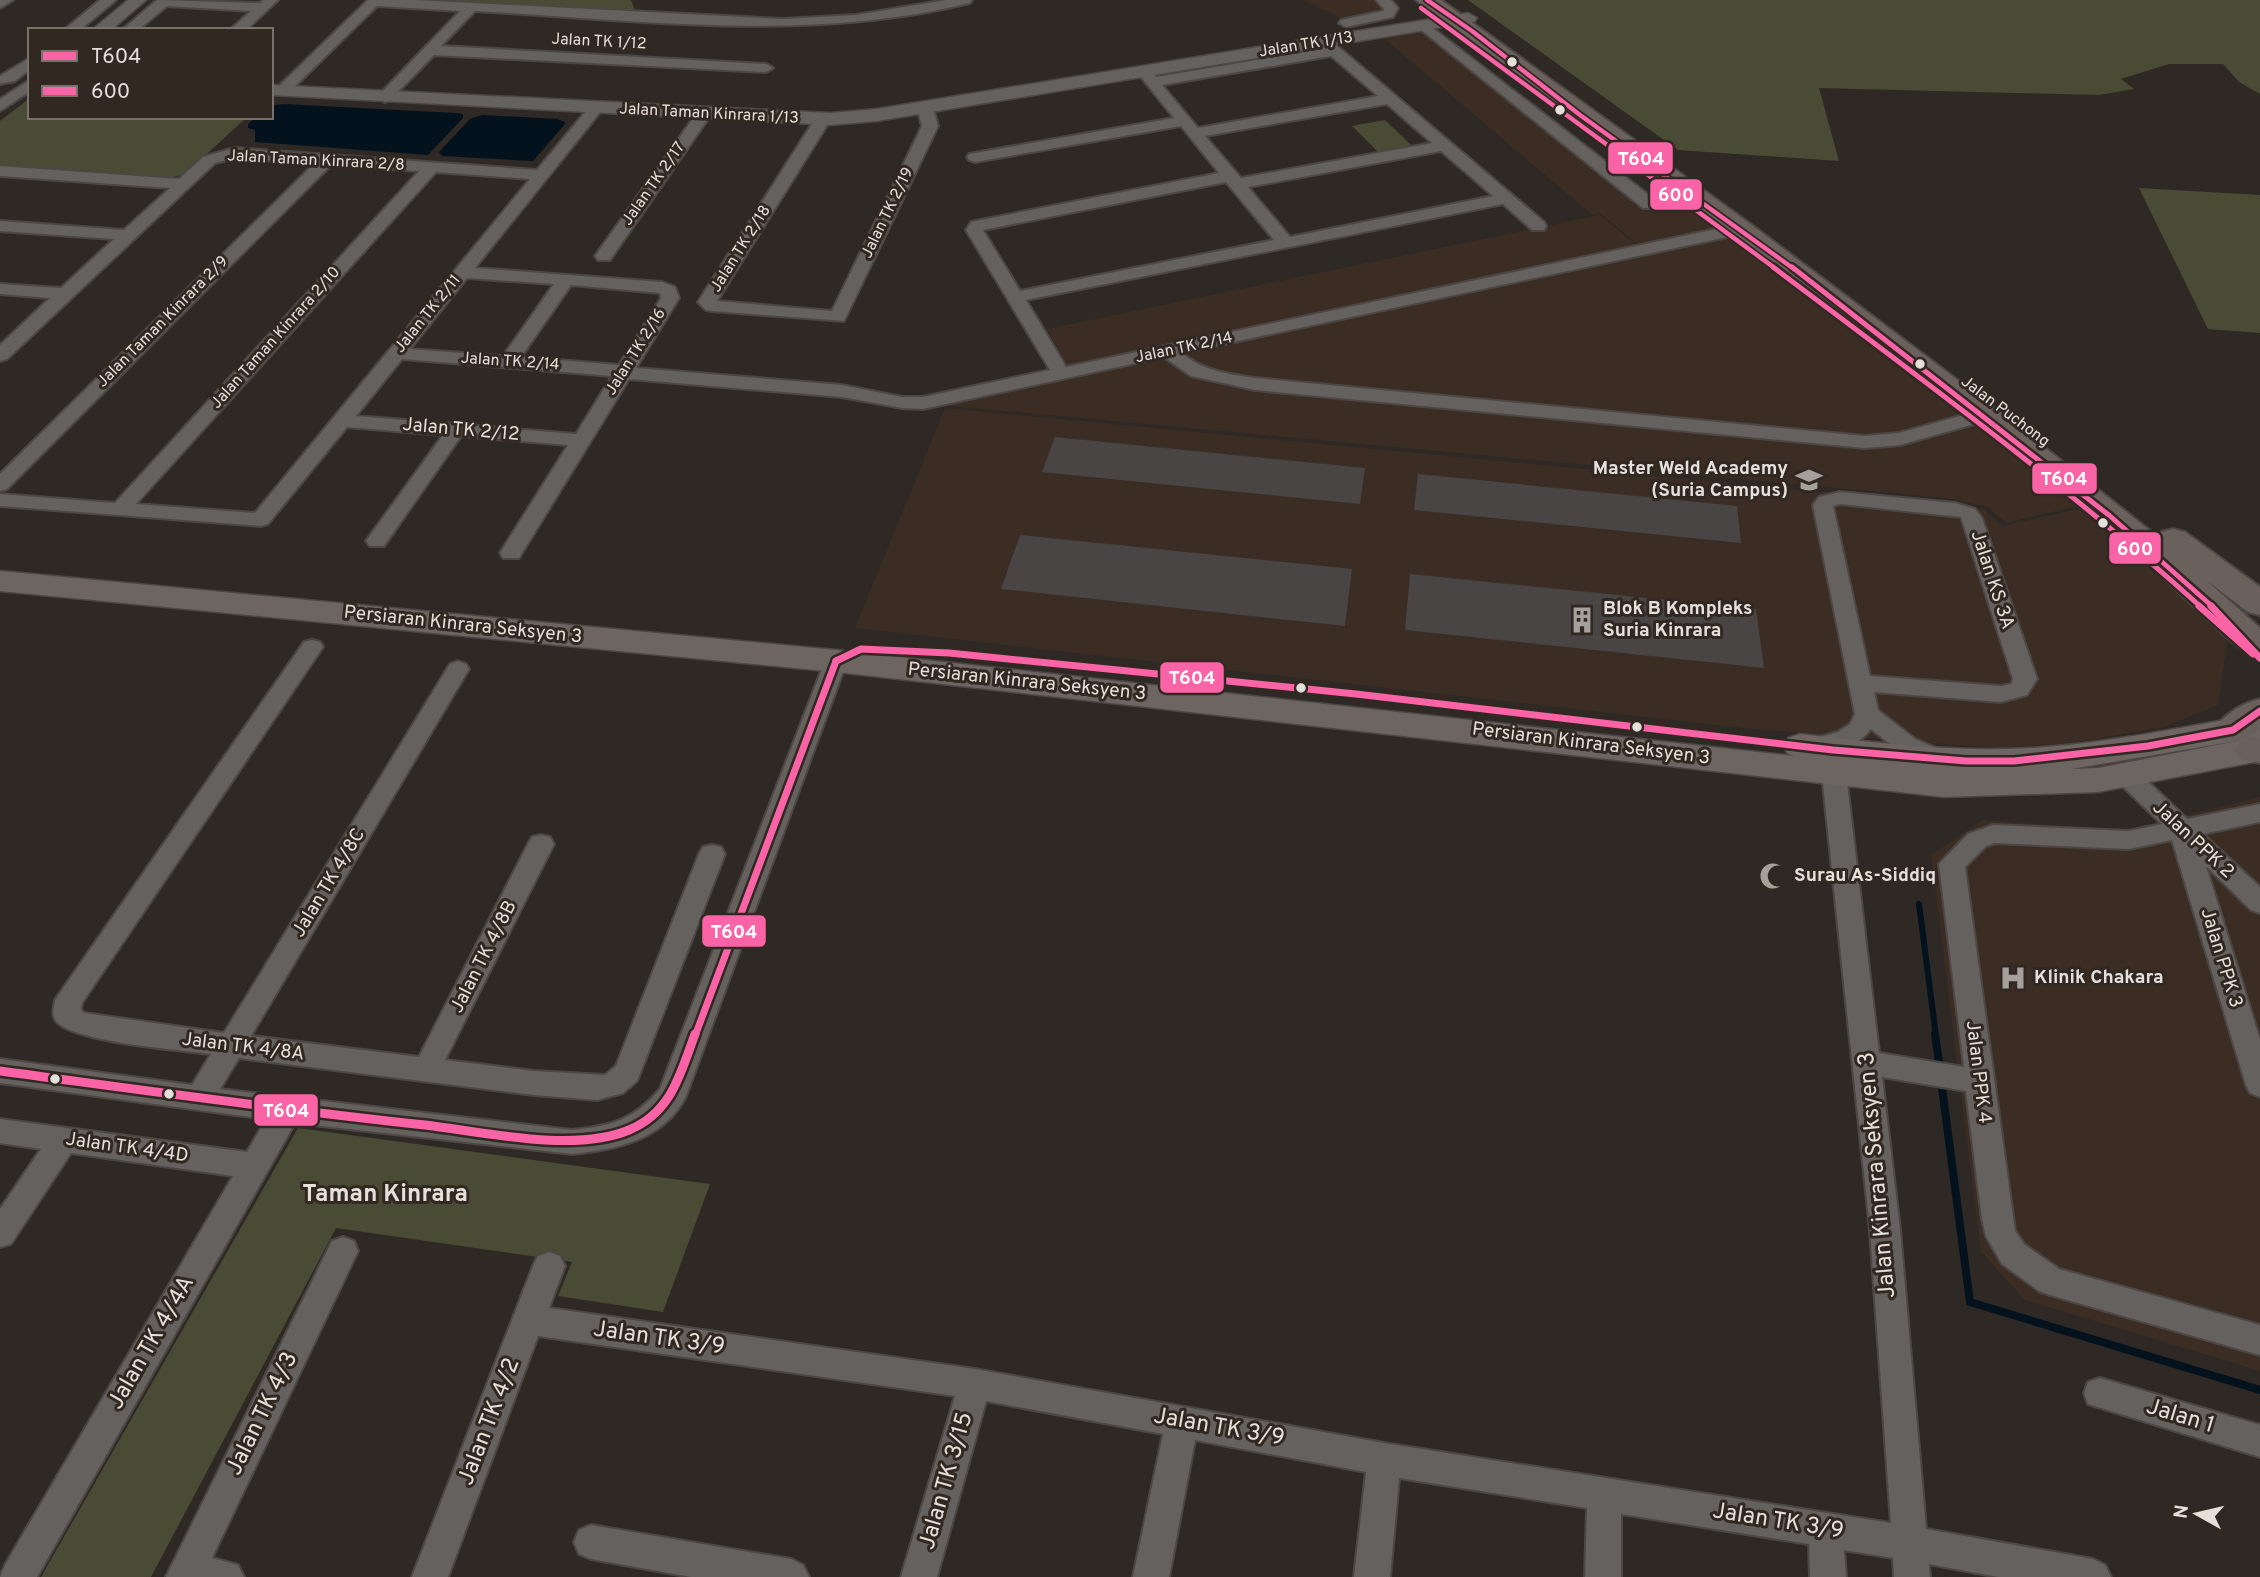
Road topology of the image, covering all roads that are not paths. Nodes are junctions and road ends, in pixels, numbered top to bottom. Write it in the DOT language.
graph roads {
  1 [pos="6,0"];
  2 [pos="109,0"];
  3 [pos="138,0"];
  4 [pos="641,0"];
  5 [pos="965,0"];
  6 [pos="1382,0"];
  7 [pos="1427,0"];
  8 [pos="165,1"];
  9 [pos="375,1"];
  10 [pos="267,3"];
  11 [pos="0,4"];
  12 [pos="471,7"];
  13 [pos="1456,13"];
  14 [pos="648,16"];
  15 [pos="1346,23"];
  16 [pos="1425,26"];
  17 [pos="74,28"];
  18 [pos="103,28"];
  19 [pos="131,28"];
  20 [pos="239,28"];
  21 [pos="1329,47"];
  22 [pos="430,50"];
  23 [pos="28,63"];
  24 [pos="766,68"];
  25 [pos="1148,77"];
  26 [pos="5,79"];
  27 [pos="28,85"];
  28 [pos="277,90"];
  29 [pos="385,97"];
  30 [pos="1389,99"];
  31 [pos="0,106"];
  32 [pos="596,108"];
  33 [pos="925,108"];
  34 [pos="704,113"];
  35 [pos="823,119"];
  36 [pos="1189,127"];
  37 [pos="1443,146"];
  38 [pos="1639,155"];
  39 [pos="975,157"];
  40 [pos="327,160"];
  41 [pos="1597,163"];
  42 [pos="432,167"];
  43 [pos="0,171"];
  44 [pos="541,175"];
  45 [pos="1234,180"];
  46 [pos="183,184"];
  47 [pos="1504,199"];
  48 [pos="1649,204"];
  49 [pos="0,226"];
  50 [pos="1538,226"];
  51 [pos="1741,229"];
  52 [pos="128,235"];
  53 [pos="1284,241"];
  54 [pos="604,256"];
  55 [pos="462,272"];
  56 [pos="566,280"];
  57 [pos="0,289"];
  58 [pos="65,294"];
  59 [pos="1016,297"];
  60 [pos="838,317"];
  61 [pos="1169,352"];
  62 [pos="396,354"];
  63 [pos="0,355"];
  64 [pos="508,362"];
  65 [pos="623,372"];
  66 [pos="1062,374"];
  67 [pos="1985,415"];
  68 [pos="341,421"];
  69 [pos="456,430"];
  70 [pos="581,440"];
  71 [pos="0,485"];
  72 [pos="0,500"];
  73 [pos="120,509"];
  74 [pos="377,541"];
  75 [pos="511,553"];
  76 [pos="0,563"];
  77 [pos="0,581"];
  78 [pos="2255,617"];
  79 [pos="695,626"];
  80 [pos="312,648"];
  81 [pos="949,653"];
  82 [pos="2260,658"];
  83 [pos="836,660"];
  84 [pos="458,669"];
  85 [pos="1861,683"];
  86 [pos="1867,714"];
  87 [pos="2254,736"];
  88 [pos="1814,756"];
  89 [pos="1942,759"];
  90 [pos="2127,776"];
  91 [pos="2260,813"];
  92 [pos="2182,831"];
  93 [pos="541,844"];
  94 [pos="712,854"];
  95 [pos="2260,903"];
  96 [pos="231,1046"];
  97 [pos="1879,1065"];
  98 [pos="427,1069"];
  99 [pos="0,1071"];
  100 [pos="1968,1080"];
  101 [pos="2260,1085"];
  102 [pos="200,1097"];
  103 [pos="287,1110"];
  104 [pos="0,1131"];
  105 [pos="64,1140"];
  106 [pos="254,1166"];
  107 [pos="0,1234"];
  108 [pos="343,1251"];
  109 [pos="550,1266"];
  110 [pos="529,1320"];
  111 [pos="2260,1340"];
  112 [pos="975,1384"];
  113 [pos="2100,1393"];
  114 [pos="1182,1421"];
  115 [pos="2260,1441"];
  116 [pos="1384,1459"];
  117 [pos="1604,1494"];
  118 [pos="1825,1530"];
  119 [pos="591,1542"];
  120 [pos="1910,1560"];
  121 [pos="186,1575"];
  122 [pos="18,1577"];
  123 [pos="226,1577"];
  124 [pos="430,1577"];
  125 [pos="791,1577"];
  126 [pos="919,1577"];
  127 [pos="1151,1577"];
  128 [pos="1372,1577"];
  129 [pos="1603,1577"];
  130 [pos="1828,1577"];
  131 [pos="2092,1577"];
  1 -- 11 [label="street"];
  2 -- 17 [label="street"];
  3 -- 18 [label="street"];
  4 -- 14 [label="street"];
  5 -- 14 [label="street"];
  6 -- 15 [label="street"];
  7 -- 13 [label="main road, Jalan Puchong"];
  7 -- 16 [label="main road"];
  8 -- 10 [label="street"];
  8 -- 19 [label="street"];
  9 -- 12 [label="street"];
  9 -- 28 [label="street"];
  10 -- 20 [label="street"];
  12 -- 14 [label="street"];
  12 -- 22 [label="street"];
  13 -- 16 [label="street, Jalan TK 1/13"];
  13 -- 38 [label="main road, Jalan Puchong"];
  13 -- 78 [label="main road, Jalan Puchong"];
  16 -- 21 [label="street, Jalan TK 1/13"];
  16 -- 41 [label="street"];
  21 -- 25 [label="street, Jalan TK 1/13"];
  21 -- 30 [label="street"];
  22 -- 24 [label="street, Jalan TK 1/12"];
  22 -- 29 [label="street"];
  23 -- 26 [label="street"];
  25 -- 33 [label="street, Jalan Taman Kinrara 1/13"];
  25 -- 36 [label="street"];
  27 -- 31 [label="street"];
  28 -- 29 [label="street, Jalan Taman Kinrara 1/13"];
  29 -- 32 [label="street, Jalan Taman Kinrara 1/13"];
  30 -- 36 [label="street"];
  30 -- 37 [label="street"];
  32 -- 34 [label="street, Jalan Taman Kinrara 1/13"];
  32 -- 44 [label="street, Jalan TK 2/11"];
  33 -- 35 [label="street, Jalan Taman Kinrara 1/13"];
  33 -- 60 [label="street, Jalan TK 2/19"];
  34 -- 35 [label="street, Jalan Taman Kinrara 1/13"];
  34 -- 54 [label="street, Jalan TK 2/17"];
  35 -- 60 [label="street, Jalan TK 2/18"];
  36 -- 39 [label="street"];
  36 -- 45 [label="street"];
  37 -- 45 [label="street"];
  37 -- 47 [label="street"];
  38 -- 41 [label="street"];
  38 -- 51 [label="main road, Jalan Puchong"];
  40 -- 42 [label="street, Jalan Taman Kinrara 2/8"];
  40 -- 46 [label="street, Jalan Taman Kinrara 2/8"];
  40 -- 71 [label="street, Jalan Taman Kinrara 2/9"];
  41 -- 48 [label="street"];
  42 -- 44 [label="street, Jalan Taman Kinrara 2/8"];
  42 -- 73 [label="street, Jalan Taman Kinrara 2/10"];
  43 -- 46 [label="street"];
  44 -- 55 [label="street, Jalan TK 2/11"];
  45 -- 53 [label="street"];
  45 -- 59 [label="street"];
  46 -- 52 [label="street, Jalan Taman Kinrara 2/8"];
  47 -- 50 [label="street"];
  47 -- 53 [label="street"];
  49 -- 52 [label="street"];
  51 -- 61 [label="street, Jalan TK 2/14"];
  51 -- 67 [label="main road, Jalan Puchong"];
  52 -- 58 [label="street, Jalan Taman Kinrara 2/8"];
  53 -- 59 [label="street"];
  55 -- 56 [label="street, Jalan TK 2/16"];
  55 -- 62 [label="street, Jalan TK 2/11"];
  56 -- 64 [label="street"];
  56 -- 65 [label="street, Jalan TK 2/16"];
  57 -- 58 [label="street"];
  58 -- 63 [label="street, Jalan Taman Kinrara 2/8"];
  59 -- 66 [label="street"];
  61 -- 66 [label="street, Jalan TK 2/14"];
  61 -- 67 [label="street"];
  62 -- 64 [label="street, Jalan TK 2/14"];
  62 -- 68 [label="street, Jalan TK 2/11"];
  64 -- 65 [label="street, Jalan TK 2/14"];
  65 -- 66 [label="street, Jalan TK 2/14"];
  65 -- 70 [label="street, Jalan TK 2/16"];
  67 -- 78 [label="main road, Jalan Puchong"];
  68 -- 69 [label="street, Jalan TK 2/12"];
  68 -- 73 [label="street, Jalan TK 2/11"];
  69 -- 70 [label="street, Jalan TK 2/12"];
  69 -- 74 [label="street"];
  70 -- 75 [label="street, Jalan TK 2/16"];
  72 -- 73 [label="street"];
  76 -- 79 [label="main road, Persiaran Kinrara Seksyen 3"];
  77 -- 83 [label="main road, Persiaran Kinrara Seksyen 3"];
  78 -- 82 [label="main road"];
  79 -- 81 [label="main road, Persiaran Kinrara Seksyen 3"];
  79 -- 83 [label="main road"];
  80 -- 96 [label="street, Jalan TK 4/8A"];
  81 -- 83 [label="main road"];
  81 -- 88 [label="main road, Persiaran Kinrara Seksyen 3"];
  83 -- 88 [label="main road, Persiaran Kinrara Seksyen 3"];
  83 -- 103 [label="street"];
  84 -- 96 [label="street, Jalan TK 4/8C"];
  85 -- 85 [label="street, Jalan KS 3A"];
  85 -- 86 [label="street, Jalan KS 3A"];
  86 -- 88 [label="street"];
  86 -- 89 [label="street"];
  87 -- 89 [label="main road, Persiaran Kinrara Seksyen 3"];
  87 -- 90 [label="main road, Persiaran Kinrara Seksyen 3"];
  88 -- 89 [label="main road, Persiaran Kinrara Seksyen 3"];
  88 -- 90 [label="main road, Persiaran Kinrara Seksyen 3"];
  88 -- 97 [label="street, Jalan Kinrara Seksyen 3"];
  90 -- 92 [label="street, Jalan PPK 2"];
  91 -- 92 [label="street"];
  92 -- 95 [label="street, Jalan PPK 2"];
  92 -- 100 [label="street, Jalan PPK 4"];
  92 -- 101 [label="street, Jalan PPK 3"];
  93 -- 98 [label="street, Jalan TK 4/8B"];
  94 -- 98 [label="street, Jalan TK 4/8A"];
  96 -- 98 [label="street, Jalan TK 4/8A"];
  96 -- 102 [label="street, Jalan TK 4/8C"];
  97 -- 100 [label="street"];
  97 -- 120 [label="street, Jalan Kinrara Seksyen 3"];
  99 -- 102 [label="street"];
  100 -- 111 [label="street, Jalan PPK 4"];
  102 -- 103 [label="street"];
  103 -- 106 [label="street, Jalan TK 4/4A"];
  104 -- 105 [label="street, Jalan TK 4/4D"];
  105 -- 106 [label="street, Jalan TK 4/4D"];
  105 -- 107 [label="street"];
  106 -- 122 [label="street, Jalan TK 4/4A"];
  108 -- 121 [label="street, Jalan TK 4/3"];
  109 -- 110 [label="street, Jalan TK 4/2"];
  110 -- 112 [label="street, Jalan TK 3/9"];
  110 -- 124 [label="street, Jalan TK 4/2"];
  112 -- 114 [label="street, Jalan TK 3/9"];
  112 -- 126 [label="street, Jalan TK 3/15"];
  113 -- 115 [label="street, Jalan 1"];
  114 -- 116 [label="street, Jalan TK 3/9"];
  114 -- 127 [label="street"];
  116 -- 117 [label="street, Jalan TK 3/9"];
  116 -- 128 [label="street"];
  117 -- 118 [label="street, Jalan TK 3/9"];
  117 -- 129 [label="street"];
  118 -- 120 [label="street, Jalan TK 3/9"];
  118 -- 130 [label="street"];
  119 -- 125 [label="street"];
  120 -- 131 [label="street, Jalan TK 3/9"];
  121 -- 123 [label="street"];
}
